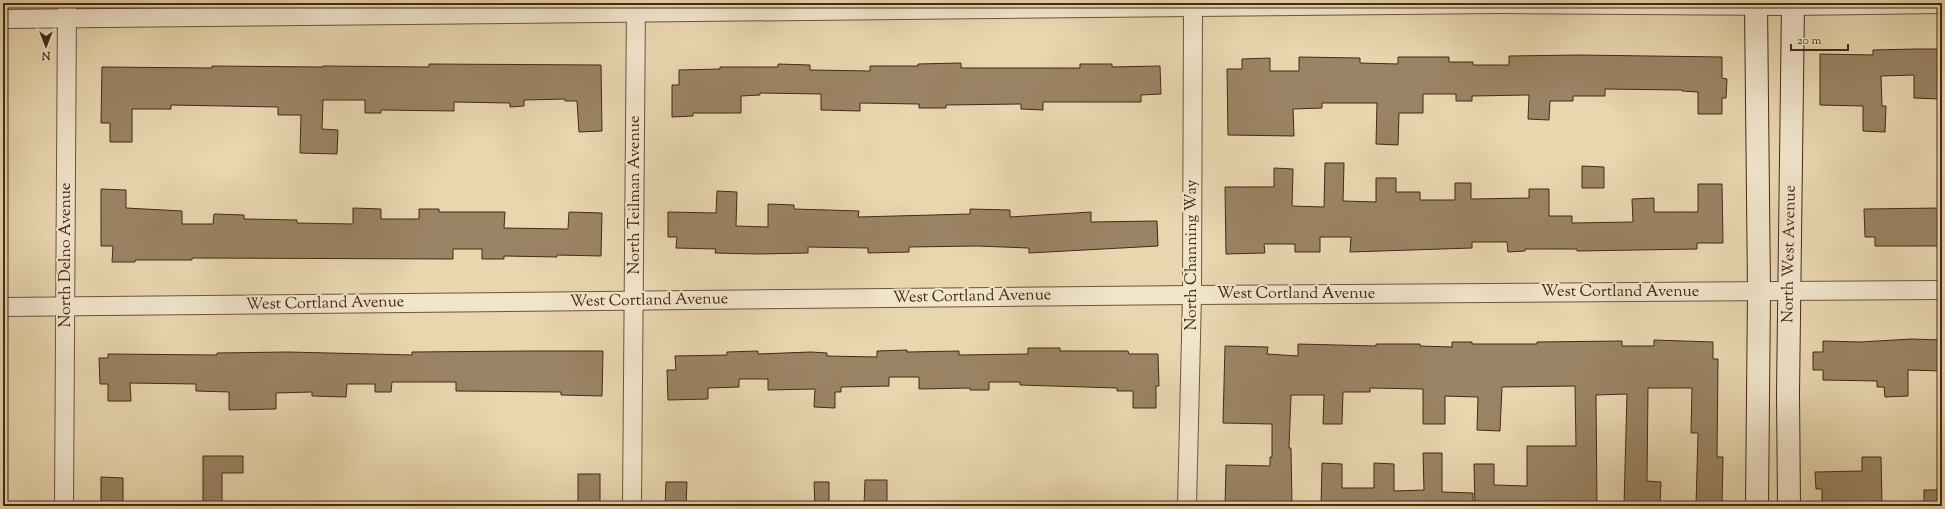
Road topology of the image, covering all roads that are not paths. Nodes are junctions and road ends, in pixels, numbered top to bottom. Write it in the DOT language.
graph roads {
  1 [pos="1756,4"];
  2 [pos="1793,4"];
  3 [pos="1942,4"];
  4 [pos="1193,5"];
  5 [pos="635,8"];
  6 [pos="67,11"];
  7 [pos="3,20"];
  8 [pos="1942,290"];
  9 [pos="1759,291"];
  10 [pos="1790,291"];
  11 [pos="1192,294"];
  12 [pos="635,302"];
  13 [pos="65,306"];
  14 [pos="3,307"];
  15 [pos="64,506"];
  16 [pos="632,506"];
  17 [pos="1187,506"];
  18 [pos="1757,506"];
  19 [pos="1789,506"];
  1 -- 2 [label="street"];
  1 -- 4 [label="street"];
  1 -- 9 [label="main road, North West Avenue"];
  2 -- 3 [label="street"];
  2 -- 10 [label="main road, North West Avenue"];
  4 -- 5 [label="street"];
  4 -- 11 [label="street, North Channing Way"];
  5 -- 6 [label="street"];
  5 -- 12 [label="street, North Teilman Avenue"];
  6 -- 7 [label="street"];
  6 -- 13 [label="street, North Delno Avenue"];
  8 -- 10 [label="street, West Cortland Avenue"];
  9 -- 10 [label="street, West Cortland Avenue"];
  9 -- 11 [label="street, West Cortland Avenue"];
  9 -- 18 [label="main road, North West Avenue"];
  10 -- 19 [label="main road, North West Avenue"];
  11 -- 12 [label="street, West Cortland Avenue"];
  11 -- 17 [label="street, North Channing Way"];
  12 -- 13 [label="street, West Cortland Avenue"];
  12 -- 16 [label="street, North Teilman Avenue"];
  13 -- 14 [label="street, West Cortland Avenue"];
  13 -- 15 [label="street, North Delno Avenue"];
}
